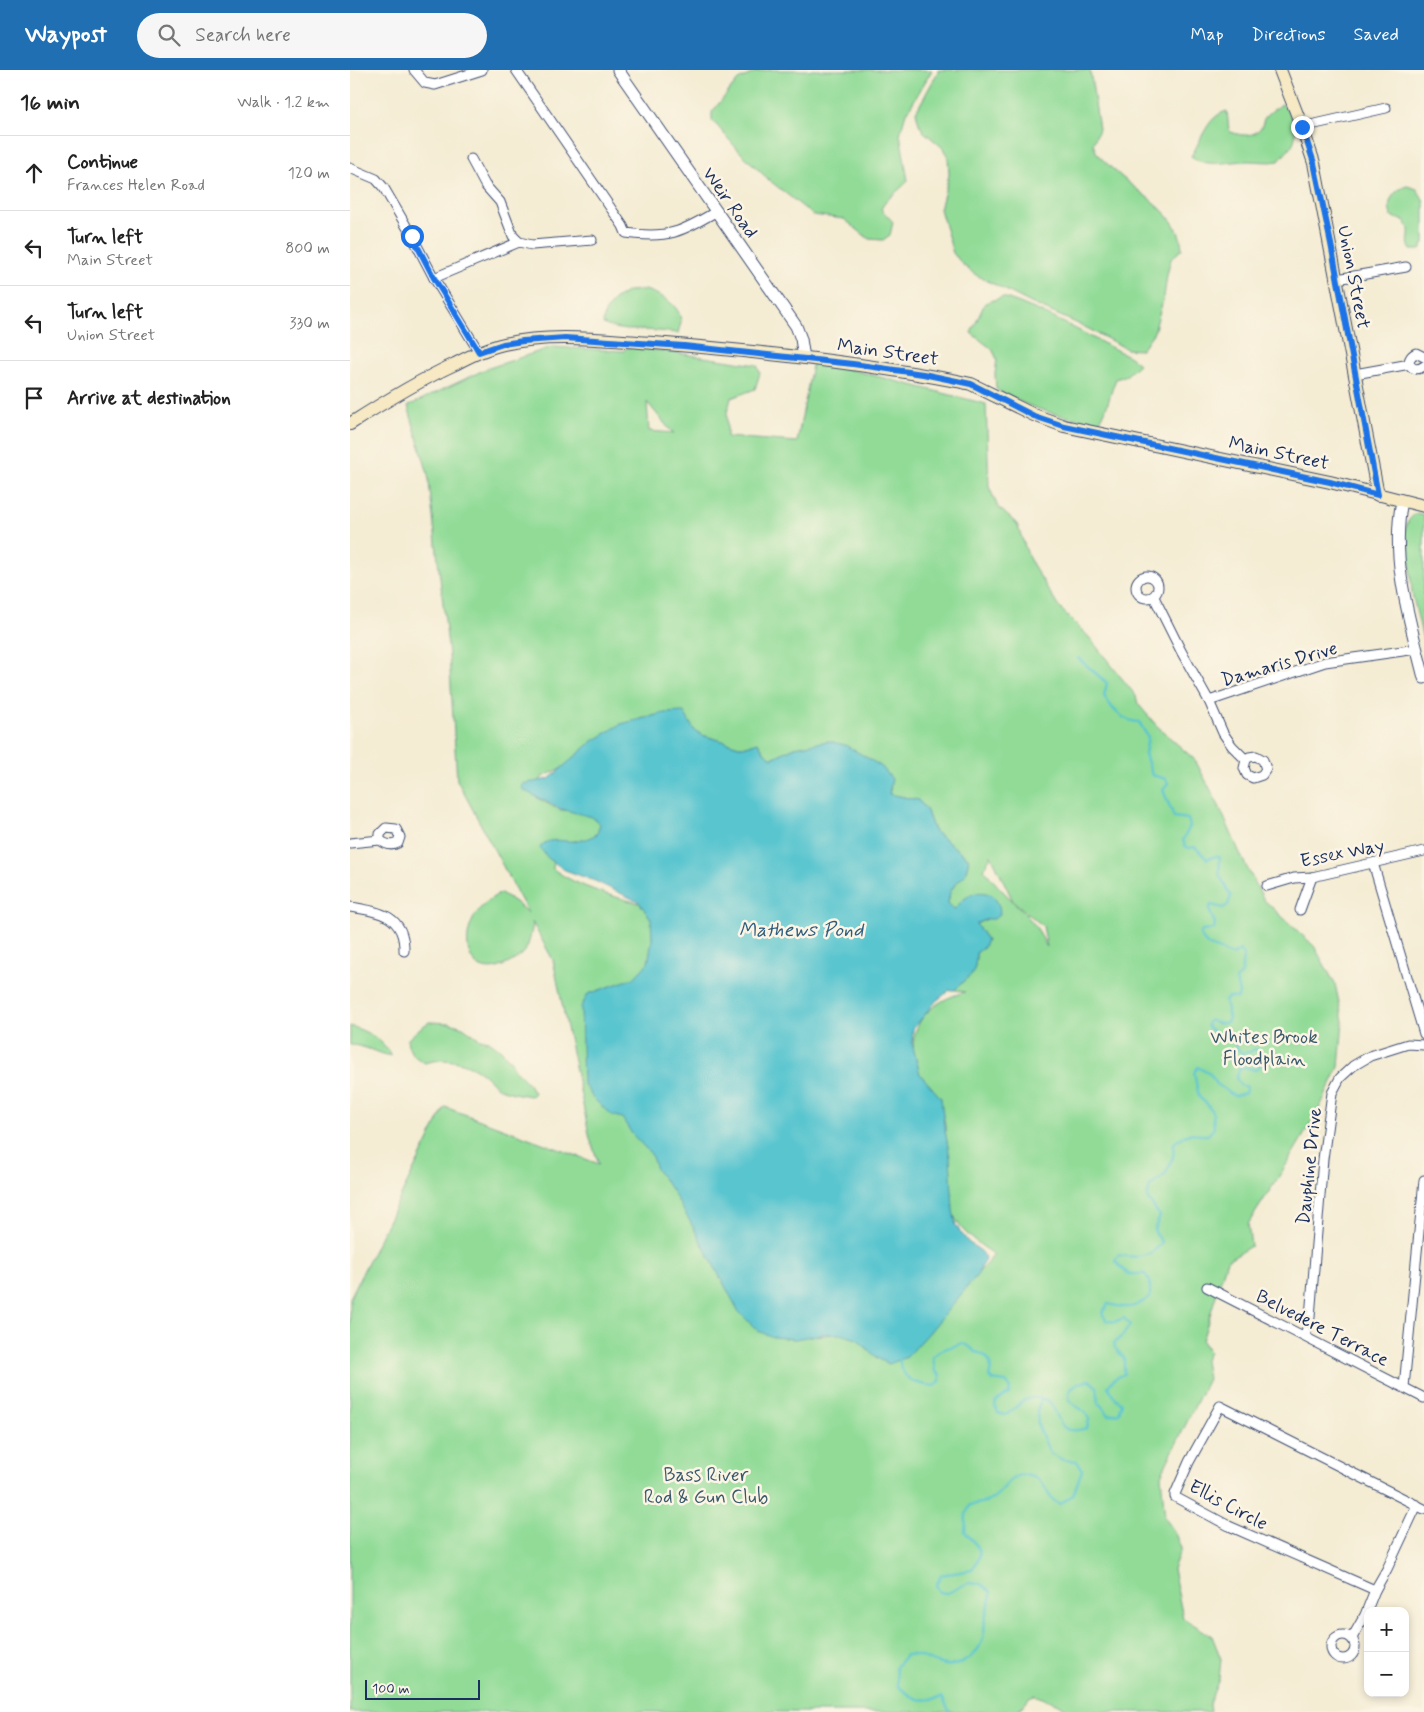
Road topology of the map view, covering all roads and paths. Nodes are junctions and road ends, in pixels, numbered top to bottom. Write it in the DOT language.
graph roads {
  1 [pos="414,70"];
  2 [pos="482,70"];
  3 [pos="516,70"];
  4 [pos="618,70"];
  5 [pos="1280,70"];
  6 [pos="1386,108"];
  7 [pos="1302,127"];
  8 [pos="470,159"];
  9 [pos="350,168"];
  10 [pos="717,211"];
  11 [pos="592,240"];
  12 [pos="519,242"];
  13 [pos="1406,267"];
  14 [pos="434,278"];
  15 [pos="1337,279"];
  16 [pos="479,352"];
  17 [pos="1424,357"];
  18 [pos="804,358"];
  19 [pos="1410,364"];
  20 [pos="1424,366"];
  21 [pos="1355,374"];
  22 [pos="350,424"];
  23 [pos="1378,495"];
  24 [pos="1402,501"];
  25 [pos="1424,506"];
  26 [pos="1154,597"];
  27 [pos="1417,649"];
  28 [pos="1424,678"];
  29 [pos="1210,701"];
  30 [pos="1246,760"];
  31 [pos="380,840"];
  32 [pos="350,843"];
  33 [pos="1424,851"];
  34 [pos="1373,863"];
  35 [pos="1312,877"];
  36 [pos="1267,886"];
  37 [pos="350,907"];
  38 [pos="1300,910"];
  39 [pos="404,951"];
  40 [pos="1423,1032"];
  41 [pos="1408,1044"];
  42 [pos="1424,1045"];
  43 [pos="1424,1180"];
  44 [pos="1207,1287"];
  45 [pos="1305,1336"];
  46 [pos="1404,1387"];
  47 [pos="1424,1398"];
  48 [pos="1420,1507"];
  49 [pos="1375,1590"];
  50 [pos="1352,1638"];
  1 -- 2 [label="street"];
  3 -- 10 [label="street"];
  4 -- 10 [label="street, Weir Road"];
  5 -- 7 [label="main road, Union Street"];
  6 -- 7 [label="street"];
  7 -- 15 [label="main road, Union Street"];
  8 -- 12 [label="street"];
  9 -- 14 [label="street"];
  10 -- 18 [label="street, Weir Road"];
  11 -- 12 [label="street"];
  12 -- 14 [label="street"];
  13 -- 15 [label="street"];
  14 -- 16 [label="street"];
  15 -- 21 [label="main road, Union Street"];
  16 -- 18 [label="main road, Main Street"];
  16 -- 22 [label="main road, Main Street"];
  17 -- 19 [label="street"];
  18 -- 23 [label="main road, Main Street"];
  19 -- 20 [label="street"];
  19 -- 21 [label="street"];
  21 -- 23 [label="main road, Union Street"];
  23 -- 24 [label="main road, Main Street"];
  24 -- 25 [label="main road, Main Street"];
  24 -- 27 [label="street"];
  26 -- 29 [label="street"];
  27 -- 28 [label="street"];
  27 -- 29 [label="street, Damaris Drive"];
  29 -- 30 [label="street"];
  31 -- 32 [label="street"];
  33 -- 34 [label="street, Essex Way"];
  34 -- 35 [label="street, Essex Way"];
  34 -- 40 [label="street"];
  35 -- 36 [label="street, Essex Way"];
  35 -- 38 [label="street"];
  37 -- 39 [label="street"];
  40 -- 41 [label="street, Dauphine Drive"];
  41 -- 42 [label="street, Dauphine Drive"];
  41 -- 45 [label="street, Dauphine Drive"];
  43 -- 46 [label="street"];
  44 -- 45 [label="street, Belvedere Terrace"];
  45 -- 46 [label="street, Belvedere Terrace"];
  46 -- 47 [label="street, Belvedere Terrace"];
  48 -- 49 [label="street"];
  48 -- 49 [label="street, Ellis Circle"];
  49 -- 50 [label="street"];
}
